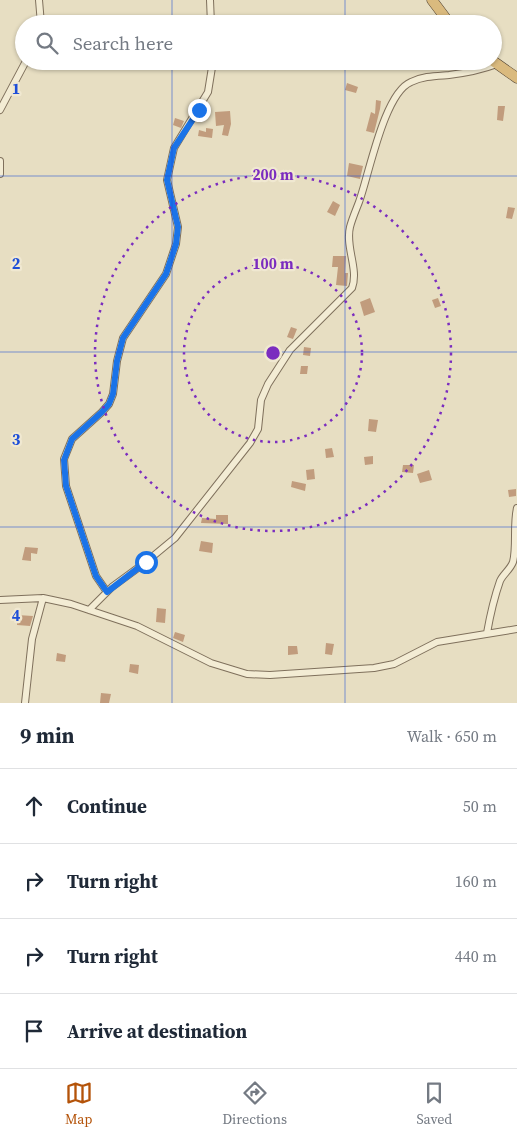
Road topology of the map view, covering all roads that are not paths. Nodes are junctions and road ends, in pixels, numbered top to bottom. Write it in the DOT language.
graph roads {
  1 [pos="40,0"];
  2 [pos="210,0"];
  3 [pos="432,0"];
  4 [pos="41,15"];
  5 [pos="211,15"];
  6 [pos="443,15"];
  7 [pos="502,67"];
  8 [pos="21,70"];
  9 [pos="212,70"];
  10 [pos="477,70"];
  11 [pos="516,75"];
  12 [pos="0,110"];
  13 [pos="0,160"];
  14 [pos="0,174"];
  15 [pos="517,508"];
  16 [pos="107,592"];
  17 [pos="43,598"];
  18 [pos="0,600"];
  19 [pos="90,610"];
  20 [pos="517,629"];
  21 [pos="487,633"];
  22 [pos="25,703"];
  1 -- 4 [label="street"];
  2 -- 5 [label="street"];
  3 -- 6 [label="highway"];
  7 -- 11 [label="highway"];
  8 -- 12 [label="street"];
  9 -- 16 [label="street"];
  10 -- 16 [label="street"];
  13 -- 14 [label="street"];
  15 -- 21 [label="street"];
  16 -- 19 [label="street"];
  17 -- 18 [label="street"];
  17 -- 19 [label="street"];
  17 -- 22 [label="street"];
  19 -- 21 [label="street"];
  20 -- 21 [label="street"];
}
